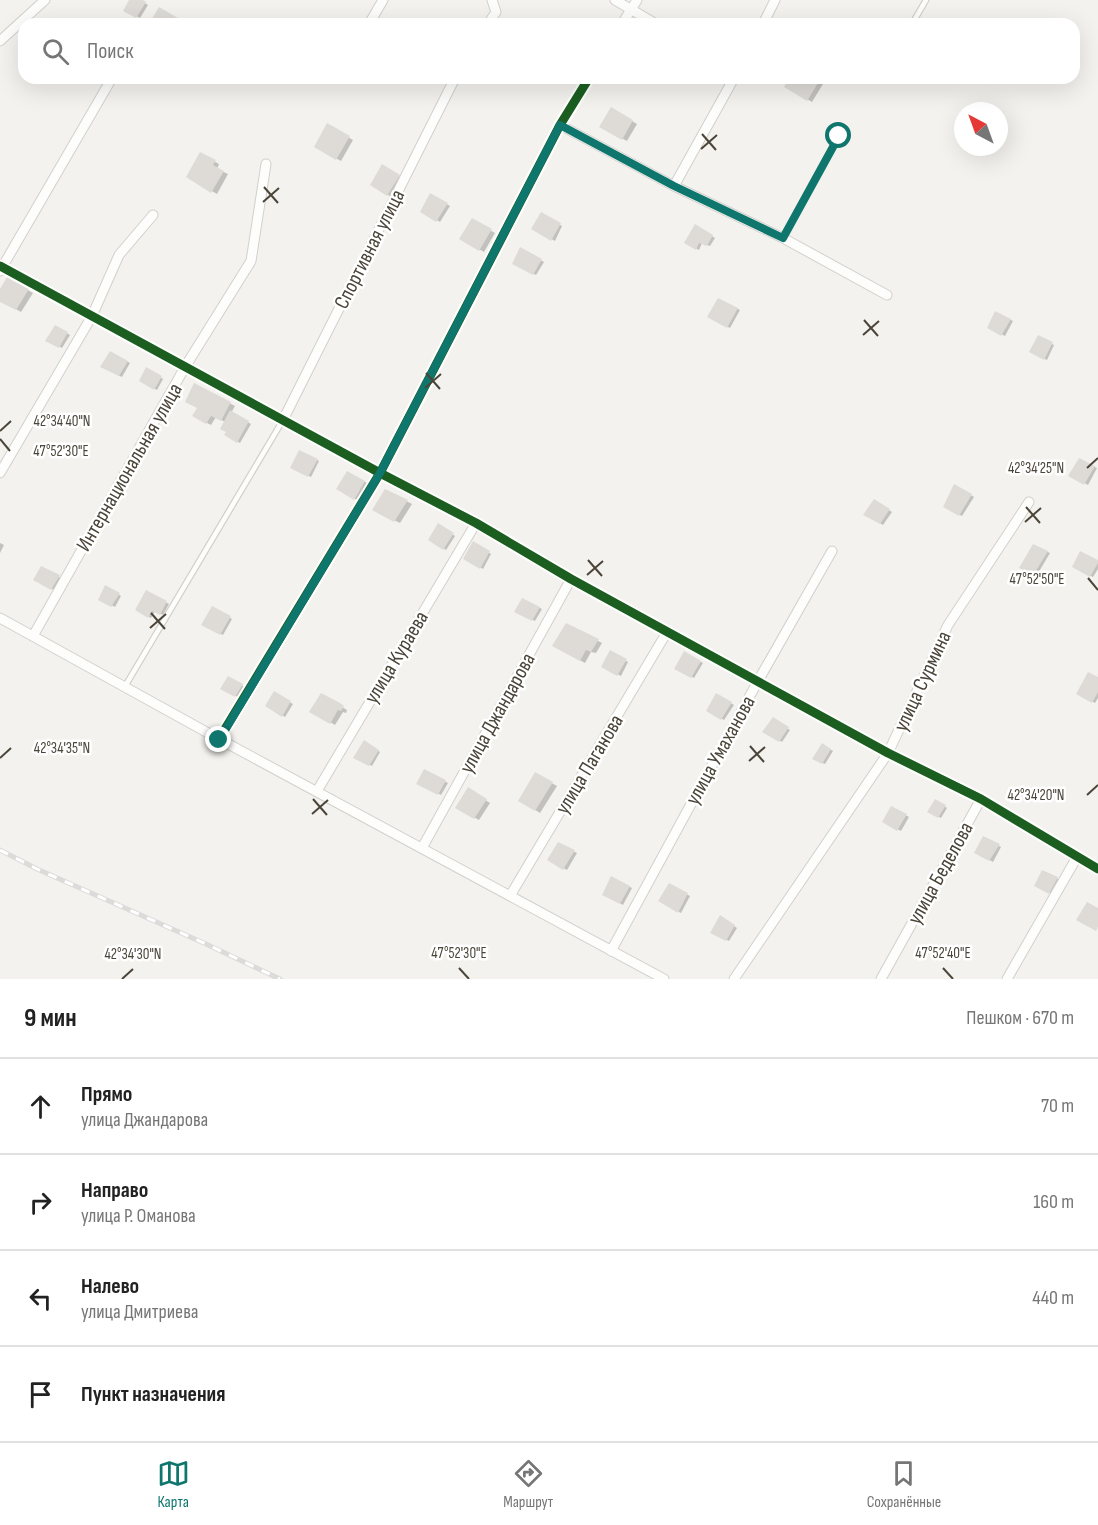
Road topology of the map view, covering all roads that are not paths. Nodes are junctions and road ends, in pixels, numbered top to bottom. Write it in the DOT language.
graph roads {
  1 [pos="45,0"];
  2 [pos="383,0"];
  3 [pos="492,0"];
  4 [pos="615,0"];
  5 [pos="637,0"];
  6 [pos="775,0"];
  7 [pos="926,0"];
  8 [pos="631,10"];
  9 [pos="26,18"];
  10 [pos="372,18"];
  11 [pos="492,18"];
  12 [pos="626,18"];
  13 [pos="645,18"];
  14 [pos="766,18"];
  15 [pos="916,18"];
  16 [pos="18,25"];
  17 [pos="0,26"];
  18 [pos="13,30"];
  19 [pos="0,41"];
  20 [pos="108,84"];
  21 [pos="452,84"];
  22 [pos="585,84"];
  23 [pos="731,84"];
  24 [pos="560,125"];
  25 [pos="839,136"];
  26 [pos="266,164"];
  27 [pos="674,186"];
  28 [pos="153,215"];
  29 [pos="783,238"];
  30 [pos="1,268"];
  31 [pos="887,295"];
  32 [pos="92,316"];
  33 [pos="185,367"];
  34 [pos="283,420"];
  35 [pos="0,473"];
  36 [pos="380,473"];
  37 [pos="1029,502"];
  38 [pos="476,524"];
  39 [pos="832,551"];
  40 [pos="572,579"];
  41 [pos="0,618"];
  42 [pos="667,632"];
  43 [pos="33,636"];
  44 [pos="758,681"];
  45 [pos="124,688"];
  46 [pos="219,740"];
  47 [pos="888,753"];
  48 [pos="316,791"];
  49 [pos="981,799"];
  50 [pos="422,848"];
  51 [pos="1077,857"];
  52 [pos="1098,869"];
  53 [pos="510,896"];
  54 [pos="611,951"];
  55 [pos="664,979"];
  56 [pos="734,979"];
  57 [pos="881,979"];
  58 [pos="1007,979"];
  1 -- 9 [label="street"];
  2 -- 10 [label="street"];
  3 -- 11 [label="street"];
  4 -- 8 [label="street"];
  5 -- 8 [label="street"];
  6 -- 14 [label="street"];
  7 -- 15 [label="lane"];
  8 -- 12 [label="street"];
  8 -- 13 [label="street"];
  16 -- 18 [label="street"];
  17 -- 18 [label="street"];
  18 -- 19 [label="street"];
  20 -- 30 [label="street"];
  21 -- 34 [label="street, Спортивная улица"];
  22 -- 24 [label="street"];
  23 -- 27 [label="street"];
  24 -- 27 [label="street"];
  24 -- 36 [label="street"];
  25 -- 29 [label="lane"];
  26 -- 33 [label="street, Интернациональная улица"];
  27 -- 29 [label="street"];
  28 -- 32 [label="street"];
  29 -- 31 [label="street"];
  30 -- 32 [label="street"];
  32 -- 33 [label="street"];
  32 -- 35 [label="street"];
  33 -- 34 [label="street"];
  33 -- 43 [label="street, Интернациональная улица"];
  34 -- 36 [label="street"];
  34 -- 45 [label="lane"];
  36 -- 38 [label="street"];
  36 -- 46 [label="street"];
  37 -- 47 [label="street, улица Сурмина"];
  38 -- 40 [label="street"];
  38 -- 48 [label="street, улица Кураева"];
  39 -- 44 [label="street, улица Умаханова"];
  40 -- 42 [label="street"];
  40 -- 50 [label="street, улица Джандарова"];
  41 -- 43 [label="street"];
  42 -- 44 [label="street"];
  42 -- 53 [label="street, улица Паганова"];
  43 -- 45 [label="street"];
  44 -- 47 [label="street"];
  44 -- 54 [label="street, улица Умаханова"];
  45 -- 46 [label="street"];
  46 -- 48 [label="street"];
  47 -- 49 [label="street"];
  47 -- 56 [label="street, улица Сурмина"];
  48 -- 50 [label="street"];
  49 -- 51 [label="street"];
  49 -- 57 [label="street, улица Беделова"];
  50 -- 53 [label="street"];
  51 -- 52 [label="street"];
  51 -- 58 [label="street"];
  53 -- 54 [label="street"];
  54 -- 55 [label="street"];
}
